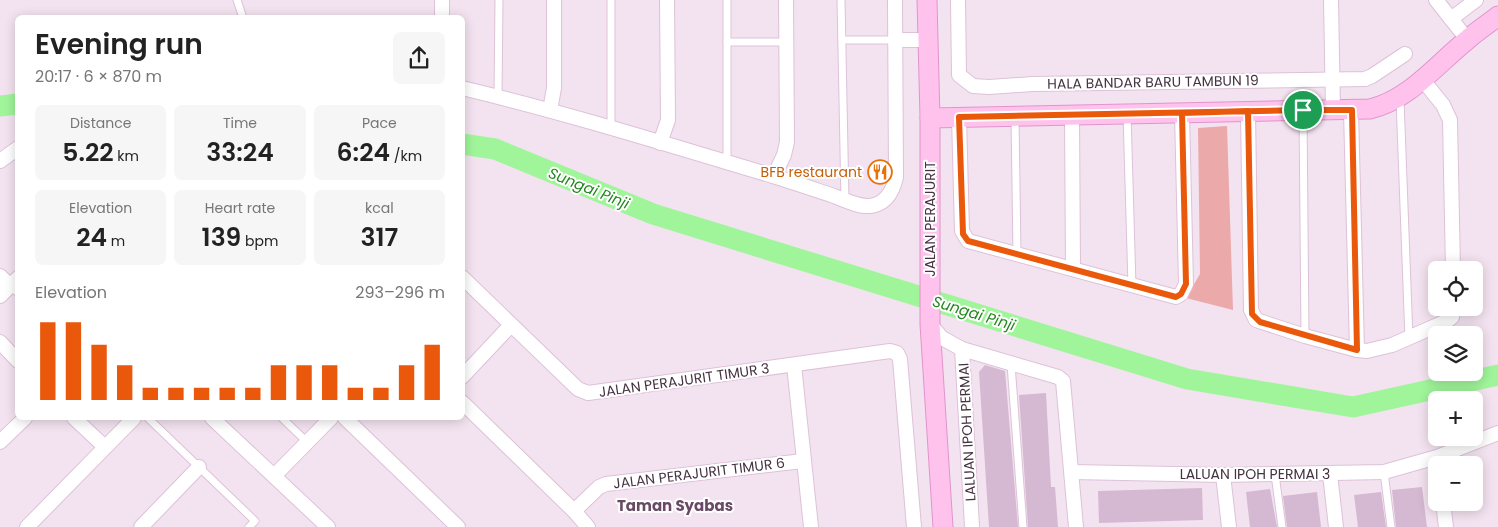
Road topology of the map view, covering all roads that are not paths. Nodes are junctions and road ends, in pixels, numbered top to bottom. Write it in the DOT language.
graph roads {
  1 [pos="236,0"];
  2 [pos="442,0"];
  3 [pos="499,0"];
  4 [pos="554,0"];
  5 [pos="612,0"];
  6 [pos="667,0"];
  7 [pos="727,0"];
  8 [pos="786,0"];
  9 [pos="841,0"];
  10 [pos="895,0"];
  11 [pos="926,0"];
  12 [pos="958,0"];
  13 [pos="1331,0"];
  14 [pos="1436,0"];
  15 [pos="1476,0"];
  16 [pos="242,15"];
  17 [pos="442,15"];
  18 [pos="1498,16"];
  19 [pos="1451,18"];
  20 [pos="1467,39"];
  21 [pos="842,40"];
  22 [pos="896,40"];
  23 [pos="927,40"];
  24 [pos="727,42"];
  25 [pos="786,42"];
  26 [pos="1405,54"];
  27 [pos="1422,79"];
  28 [pos="1333,80"];
  29 [pos="465,89"];
  30 [pos="498,96"];
  31 [pos="1400,97"];
  32 [pos="550,110"];
  33 [pos="1303,110"];
  34 [pos="1333,110"];
  35 [pos="1352,110"];
  36 [pos="1248,111"];
  37 [pos="1182,113"];
  38 [pos="1127,114"];
  39 [pos="1072,115"];
  40 [pos="1015,116"];
  41 [pos="959,117"];
  42 [pos="930,118"];
  43 [pos="611,127"];
  44 [pos="660,143"];
  45 [pos="15,150"];
  46 [pos="0,161"];
  47 [pos="728,163"];
  48 [pos="774,176"];
  49 [pos="846,200"];
  50 [pos="1017,254"];
  51 [pos="1454,261"];
  52 [pos="1073,269"];
  53 [pos="465,280"];
  54 [pos="11,283"];
  55 [pos="1132,286"];
  56 [pos="0,296"];
  57 [pos="1453,316"];
  58 [pos="930,324"];
  59 [pos="511,325"];
  60 [pos="1305,336"];
  61 [pos="1409,339"];
  62 [pos="0,342"];
  63 [pos="962,349"];
  64 [pos="1357,350"];
  65 [pos="15,358"];
  66 [pos="1011,364"];
  67 [pos="794,365"];
  68 [pos="465,374"];
  69 [pos="465,405"];
  70 [pos="23,420"];
  71 [pos="76,420"];
  72 [pos="132,420"];
  73 [pos="150,420"];
  74 [pos="214,420"];
  75 [pos="284,420"];
  76 [pos="329,420"];
  77 [pos="347,420"];
  78 [pos="1498,433"];
  79 [pos="0,442"];
  80 [pos="307,442"];
  81 [pos="105,447"];
  82 [pos="1448,456"];
  83 [pos="803,461"];
  84 [pos="1428,463"];
  85 [pos="199,467"];
  86 [pos="1072,472"];
  87 [pos="1384,472"];
  88 [pos="1275,474"];
  89 [pos="1330,474"];
  90 [pos="1223,475"];
  91 [pos="274,476"];
  92 [pos="574,511"];
  93 [pos="1444,511"];
  94 [pos="252,524"];
  95 [pos="27,527"];
  96 [pos="141,527"];
  97 [pos="328,527"];
  98 [pos="458,527"];
  99 [pos="588,527"];
  100 [pos="811,527"];
  101 [pos="914,527"];
  102 [pos="943,527"];
  103 [pos="972,527"];
  104 [pos="1023,527"];
  105 [pos="1076,527"];
  106 [pos="1229,527"];
  107 [pos="1282,527"];
  108 [pos="1336,527"];
  109 [pos="1390,527"];
  110 [pos="1446,527"];
  1 -- 16 [label="lane"];
  2 -- 17 [label="street"];
  3 -- 30 [label="lane"];
  4 -- 32 [label="street"];
  5 -- 43 [label="lane"];
  6 -- 44 [label="street"];
  7 -- 24 [label="lane"];
  8 -- 25 [label="street"];
  9 -- 21 [label="lane"];
  10 -- 22 [label="street"];
  11 -- 23 [label="street, JALAN PERAJURIT"];
  12 -- 28 [label="street, HALA BANDAR BARU TAMBUN 19"];
  13 -- 28 [label="street"];
  14 -- 19 [label="street"];
  15 -- 19 [label="street"];
  18 -- 20 [label="street"];
  19 -- 20 [label="street"];
  20 -- 27 [label="street"];
  21 -- 22 [label="lane"];
  21 -- 49 [label="lane"];
  22 -- 23 [label="street"];
  22 -- 49 [label="street"];
  23 -- 42 [label="street, JALAN PERAJURIT"];
  24 -- 25 [label="lane"];
  24 -- 47 [label="lane"];
  25 -- 48 [label="street"];
  26 -- 28 [label="street, HALA BANDAR BARU TAMBUN 19"];
  27 -- 31 [label="street"];
  27 -- 51 [label="street"];
  28 -- 34 [label="street"];
  29 -- 30 [label="street"];
  30 -- 32 [label="street"];
  31 -- 35 [label="street"];
  31 -- 61 [label="lane"];
  32 -- 43 [label="street"];
  33 -- 34 [label="street"];
  33 -- 36 [label="street"];
  33 -- 60 [label="lane"];
  34 -- 35 [label="street"];
  35 -- 64 [label="street"];
  36 -- 37 [label="street"];
  36 -- 60 [label="street"];
  37 -- 38 [label="street"];
  37 -- 55 [label="street"];
  38 -- 39 [label="street"];
  38 -- 55 [label="lane"];
  39 -- 40 [label="street"];
  39 -- 52 [label="street"];
  40 -- 41 [label="street"];
  40 -- 50 [label="lane"];
  41 -- 42 [label="street"];
  41 -- 50 [label="street"];
  42 -- 58 [label="street, JALAN PERAJURIT"];
  43 -- 44 [label="street"];
  44 -- 47 [label="street"];
  45 -- 46 [label="street"];
  47 -- 48 [label="street"];
  48 -- 49 [label="street"];
  50 -- 52 [label="street"];
  52 -- 55 [label="street"];
  53 -- 59 [label="street, JALAN PERAJURIT TIMUR 3"];
  54 -- 56 [label="street"];
  57 -- 61 [label="street"];
  58 -- 63 [label="street, LALUAN IPOH PERMAI"];
  58 -- 102 [label="street, JALAN PERAJURIT"];
  59 -- 67 [label="street, JALAN PERAJURIT TIMUR 3"];
  59 -- 68 [label="street"];
  60 -- 64 [label="street"];
  61 -- 64 [label="street"];
  62 -- 65 [label="street"];
  63 -- 66 [label="street"];
  63 -- 103 [label="street, LALUAN IPOH PERMAI"];
  66 -- 86 [label="street"];
  66 -- 104 [label="lane"];
  67 -- 83 [label="street"];
  67 -- 101 [label="street, JALAN PERAJURIT TIMUR 3"];
  69 -- 92 [label="street"];
  70 -- 79 [label="street"];
  71 -- 81 [label="street"];
  72 -- 81 [label="street"];
  73 -- 85 [label="lane"];
  74 -- 91 [label="street"];
  75 -- 80 [label="lane"];
  76 -- 80 [label="street"];
  77 -- 98 [label="street"];
  78 -- 82 [label="street, LALUAN IPOH PERMAI 3"];
  80 -- 91 [label="street"];
  81 -- 95 [label="street"];
  83 -- 92 [label="street, JALAN PERAJURIT TIMUR 6"];
  83 -- 100 [label="street"];
  84 -- 87 [label="street, LALUAN IPOH PERMAI 3"];
  85 -- 94 [label="lane"];
  85 -- 96 [label="street"];
  86 -- 90 [label="street, LALUAN IPOH PERMAI 3"];
  86 -- 105 [label="street"];
  87 -- 89 [label="street, LALUAN IPOH PERMAI 3"];
  87 -- 109 [label="lane"];
  88 -- 89 [label="street, LALUAN IPOH PERMAI 3"];
  88 -- 90 [label="street, LALUAN IPOH PERMAI 3"];
  88 -- 107 [label="lane"];
  89 -- 108 [label="street"];
  90 -- 106 [label="street"];
  91 -- 97 [label="street"];
  92 -- 99 [label="street"];
  93 -- 110 [label="street"];
}
